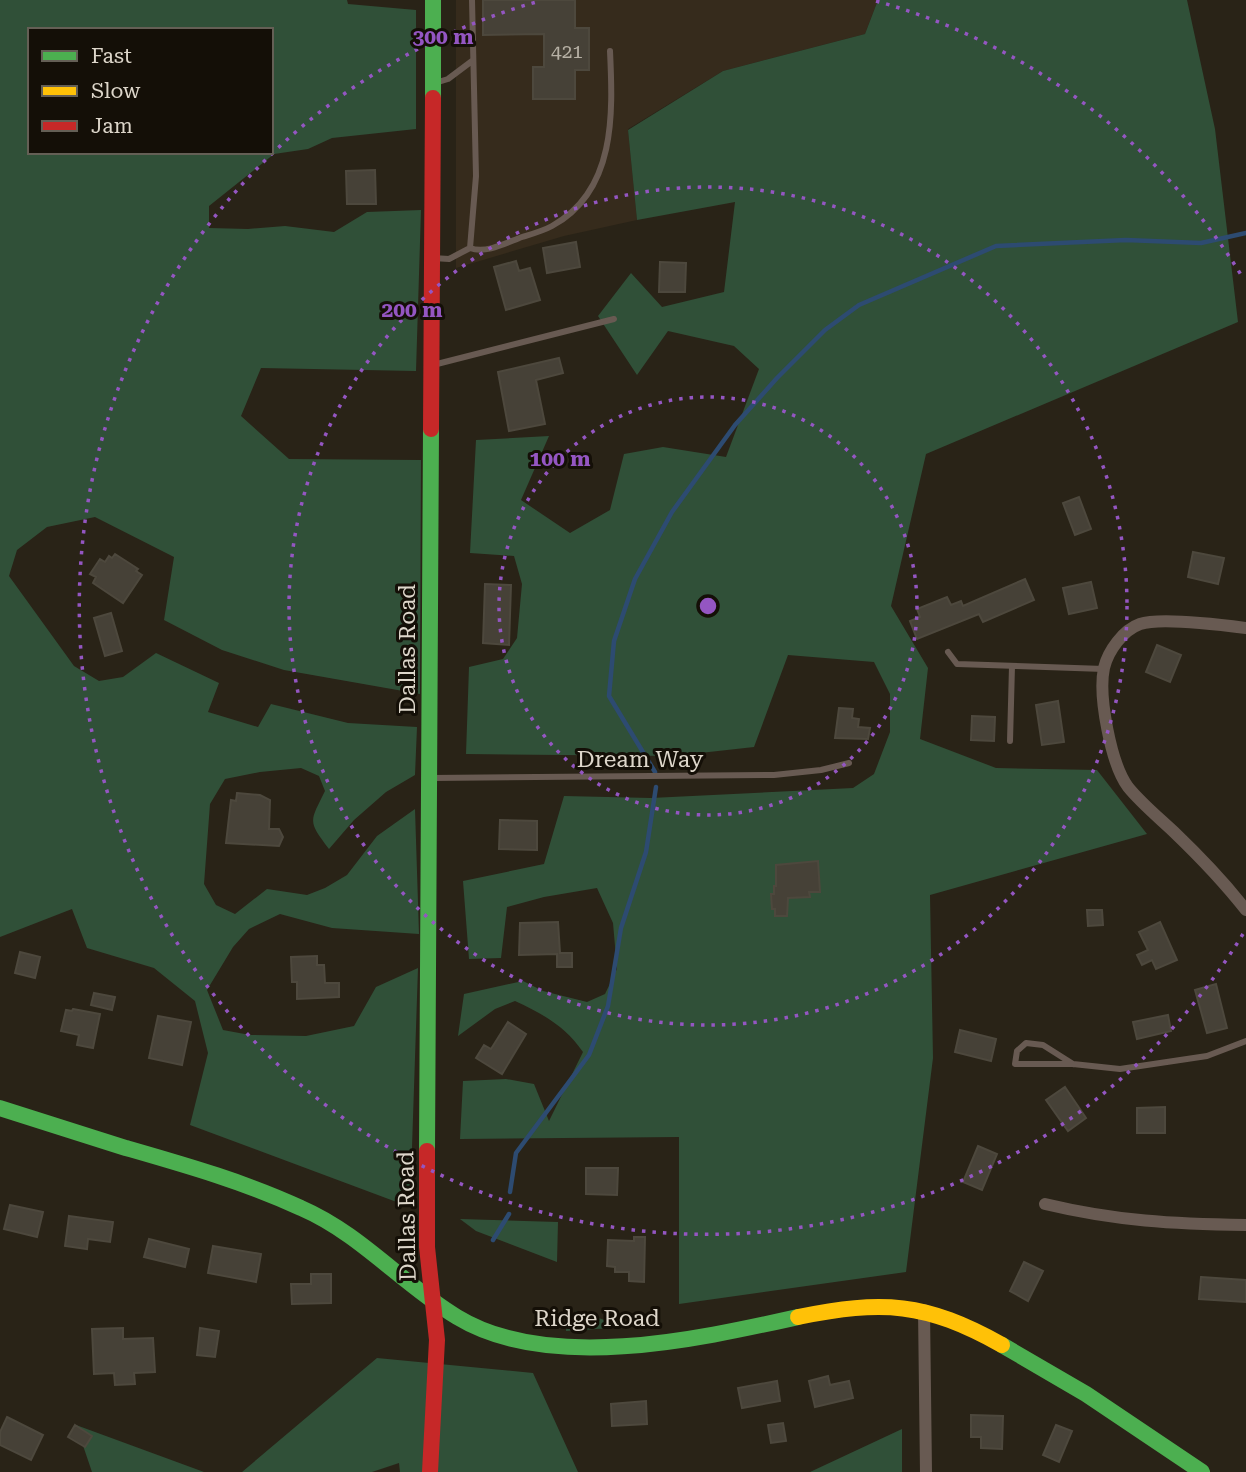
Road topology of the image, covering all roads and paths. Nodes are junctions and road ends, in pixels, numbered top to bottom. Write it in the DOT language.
graph roads {
  1 [pos="433,0"];
  2 [pos="472,0"];
  3 [pos="610,51"];
  4 [pos="472,61"];
  5 [pos="434,84"];
  6 [pos="470,248"];
  7 [pos="432,257"];
  8 [pos="614,319"];
  9 [pos="432,365"];
  10 [pos="1246,628"];
  11 [pos="948,652"];
  12 [pos="1012,666"];
  13 [pos="1104,669"];
  14 [pos="1010,741"];
  15 [pos="849,762"];
  16 [pos="429,778"];
  17 [pos="1246,910"];
  18 [pos="1246,1041"];
  19 [pos="1073,1064"];
  20 [pos="0,1108"];
  21 [pos="1045,1204"];
  22 [pos="1246,1225"];
  23 [pos="431,1297"];
  24 [pos="924,1310"];
  25 [pos="430,1472"];
  26 [pos="926,1472"];
  27 [pos="1202,1472"];
  1 -- 5 [label="street, Dallas Road"];
  2 -- 4 [label="lane"];
  3 -- 6 [label="lane"];
  4 -- 5 [label="lane"];
  4 -- 6 [label="lane"];
  5 -- 7 [label="street, Dallas Road"];
  6 -- 7 [label="lane"];
  7 -- 9 [label="street, Dallas Road"];
  8 -- 9 [label="lane"];
  9 -- 16 [label="street, Dallas Road"];
  10 -- 13 [label="street"];
  11 -- 12 [label="lane"];
  12 -- 13 [label="lane"];
  12 -- 14 [label="lane"];
  13 -- 17 [label="street"];
  15 -- 16 [label="lane, Dream Way"];
  16 -- 23 [label="street, Dallas Road"];
  18 -- 19 [label="lane"];
  19 -- 19 [label="lane"];
  20 -- 23 [label="street, Ridge Road"];
  21 -- 22 [label="street"];
  23 -- 24 [label="street, Ridge Road"];
  23 -- 25 [label="street, Dallas Road"];
  24 -- 26 [label="street"];
  24 -- 27 [label="street, Ridge Road"];
}
